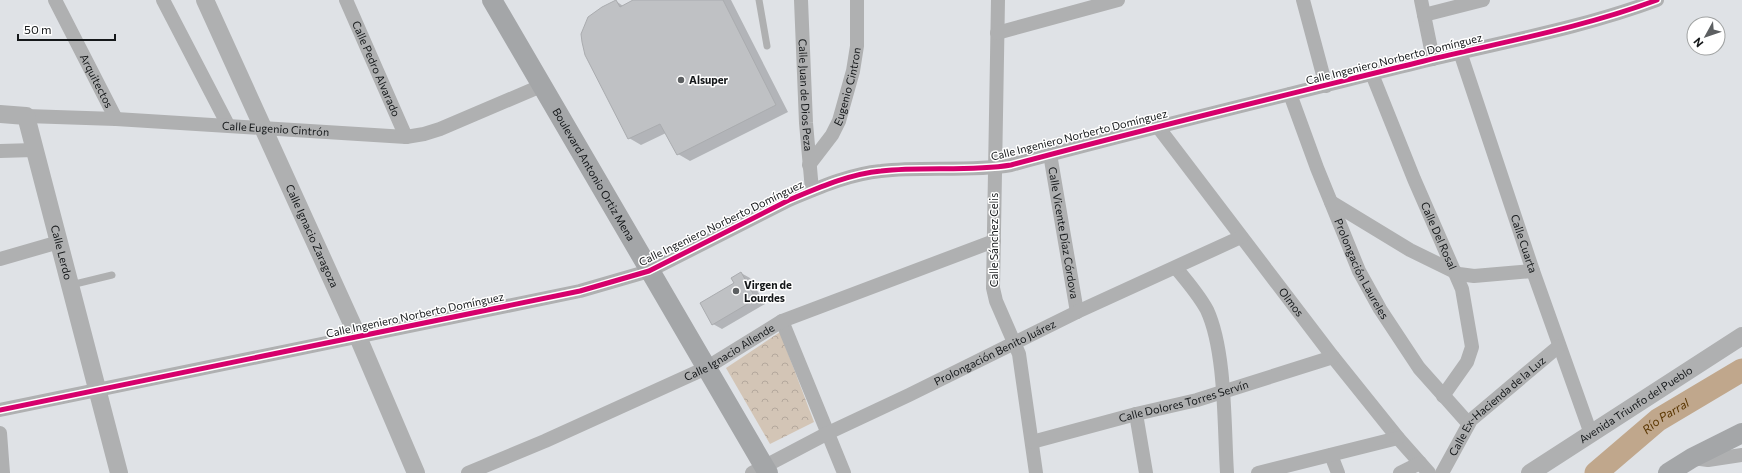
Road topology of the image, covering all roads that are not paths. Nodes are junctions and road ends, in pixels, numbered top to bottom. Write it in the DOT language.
graph roads {
  1 [pos="55,0"];
  2 [pos="163,0"];
  3 [pos="205,0"];
  4 [pos="346,0"];
  5 [pos="492,0"];
  6 [pos="759,0"];
  7 [pos="801,0"];
  8 [pos="857,0"];
  9 [pos="998,0"];
  10 [pos="1118,0"];
  11 [pos="1303,0"];
  12 [pos="1421,0"];
  13 [pos="1483,0"];
  14 [pos="1647,2"];
  15 [pos="1424,15"];
  16 [pos="997,33"];
  17 [pos="766,46"];
  18 [pos="1460,52"];
  19 [pos="1433,59"];
  20 [pos="1372,74"];
  21 [pos="541,86"];
  22 [pos="1326,86"];
  23 [pos="1290,94"];
  24 [pos="0,114"];
  25 [pos="26,116"];
  26 [pos="116,119"];
  27 [pos="228,125"];
  28 [pos="1158,127"];
  29 [pos="264,128"];
  30 [pos="406,137"];
  31 [pos="34,150"];
  32 [pos="0,151"];
  33 [pos="1050,154"];
  34 [pos="809,165"];
  35 [pos="995,168"];
  36 [pos="812,190"];
  37 [pos="1331,202"];
  38 [pos="1241,237"];
  39 [pos="994,241"];
  40 [pos="59,242"];
  41 [pos="0,259"];
  42 [pos="1176,268"];
  43 [pos="649,271"];
  44 [pos="1533,271"];
  45 [pos="1456,273"];
  46 [pos="112,275"];
  47 [pos="71,285"];
  48 [pos="1076,312"];
  49 [pos="782,321"];
  50 [pos="1742,336"];
  51 [pos="358,337"];
  52 [pos="1015,342"];
  53 [pos="1559,346"];
  54 [pos="1333,357"];
  55 [pos="706,368"];
  56 [pos="97,389"];
  57 [pos="1223,392"];
  58 [pos="1443,396"];
  59 [pos="0,410"];
  60 [pos="1136,414"];
  61 [pos="1468,423"];
  62 [pos="0,433"];
  63 [pos="828,433"];
  64 [pos="1742,433"];
  65 [pos="1591,434"];
  66 [pos="1398,438"];
  67 [pos="1032,442"];
  68 [pos="1331,455"];
  69 [pos="1742,455"];
  70 [pos="1692,458"];
  71 [pos="1425,468"];
  72 [pos="762,471"];
  73 [pos="3,473"];
  74 [pos="119,473"];
  75 [pos="416,473"];
  76 [pos="468,473"];
  77 [pos="844,473"];
  78 [pos="1036,473"];
  79 [pos="1146,473"];
  80 [pos="1227,473"];
  81 [pos="1258,473"];
  82 [pos="1338,473"];
  83 [pos="1400,473"];
  84 [pos="1442,473"];
  85 [pos="1530,473"];
  86 [pos="1668,473"];
  1 -- 26 [label="street, Arquitectos"];
  2 -- 27 [label="street"];
  3 -- 29 [label="street, Calle Ignacio Zaragoza"];
  4 -- 30 [label="street, Calle Pedro Alvarado"];
  5 -- 21 [label="main road, Boulevard Antonio Ortiz Mena"];
  6 -- 17 [label="lane"];
  7 -- 34 [label="street, Calle Juan de Dios Peza"];
  8 -- 34 [label="street, Eugenio Cintron"];
  9 -- 16 [label="street, Calle Sánchez Celis"];
  10 -- 16 [label="street"];
  11 -- 22 [label="street"];
  12 -- 15 [label="street"];
  13 -- 15 [label="street"];
  14 -- 18 [label="street, Calle Ingeniero Norberto Domínguez"];
  15 -- 19 [label="street"];
  16 -- 35 [label="street, Calle Sánchez Celis"];
  18 -- 19 [label="street, Calle Ingeniero Norberto Domínguez"];
  18 -- 44 [label="street, Calle Cuarta"];
  19 -- 20 [label="street, Calle Ingeniero Norberto Domínguez"];
  20 -- 22 [label="street, Calle Ingeniero Norberto Domínguez"];
  20 -- 45 [label="street, Calle Del Rosal"];
  21 -- 30 [label="street, Calle Eugenio Cintrón"];
  21 -- 43 [label="main road, Boulevard Antonio Ortiz Mena"];
  22 -- 23 [label="street, Calle Ingeniero Norberto Domínguez"];
  23 -- 28 [label="street, Calle Ingeniero Norberto Domínguez"];
  23 -- 37 [label="street, Prolongación Laureles"];
  24 -- 25 [label="street, Calle Eugenio Cintrón"];
  25 -- 26 [label="street, Calle Eugenio Cintrón"];
  25 -- 31 [label="street, Calle Lerdo"];
  26 -- 27 [label="street, Calle Eugenio Cintrón"];
  27 -- 29 [label="street, Calle Eugenio Cintrón"];
  28 -- 33 [label="street, Calle Ingeniero Norberto Domínguez"];
  28 -- 38 [label="street, Olmos"];
  29 -- 30 [label="street, Calle Eugenio Cintrón"];
  29 -- 51 [label="street, Calle Ignacio Zaragoza"];
  31 -- 32 [label="street"];
  31 -- 40 [label="street, Calle Lerdo"];
  33 -- 35 [label="street, Calle Ingeniero Norberto Domínguez"];
  33 -- 48 [label="street, Calle Vicente Díaz Córdova"];
  34 -- 36 [label="street, Calle Juan de Dios Peza"];
  35 -- 36 [label="street, Calle Ingeniero Norberto Domínguez"];
  35 -- 39 [label="street, Calle Sánchez Celis"];
  36 -- 43 [label="street, Calle Ingeniero Norberto Domínguez"];
  37 -- 45 [label="street"];
  37 -- 58 [label="street, Prolongación Laureles"];
  38 -- 42 [label="street, Prolongación Benito Juárez"];
  38 -- 54 [label="street, Olmos"];
  39 -- 49 [label="street, Calle Ignacio Allende"];
  39 -- 52 [label="street, Calle Sánchez Celis"];
  40 -- 41 [label="street"];
  40 -- 47 [label="street, Calle Lerdo"];
  42 -- 48 [label="street, Prolongación Benito Juárez"];
  42 -- 57 [label="street"];
  43 -- 51 [label="street, Calle Ingeniero Norberto Domínguez"];
  43 -- 55 [label="main road, Boulevard Antonio Ortiz Mena"];
  44 -- 45 [label="street"];
  44 -- 53 [label="street, Calle Cuarta"];
  45 -- 58 [label="street, Calle Del Rosal"];
  46 -- 47 [label="lane"];
  47 -- 56 [label="street, Calle Lerdo"];
  48 -- 52 [label="street, Prolongación Benito Juárez"];
  49 -- 55 [label="street, Calle Ignacio Allende"];
  49 -- 63 [label="street"];
  50 -- 65 [label="street, Avenida Triunfo del Pueblo"];
  51 -- 56 [label="street, Calle Ingeniero Norberto Domínguez"];
  51 -- 75 [label="street, Calle Ignacio Zaragoza"];
  52 -- 63 [label="street, Prolongación Benito Juárez"];
  52 -- 67 [label="street, Calle Sánchez Celis"];
  53 -- 61 [label="street, Calle Ex-Hacienda de la Luz"];
  53 -- 65 [label="street, Calle Cuarta"];
  54 -- 57 [label="street, Calle Dolores Torres Servín"];
  54 -- 66 [label="street, Olmos"];
  55 -- 72 [label="main road, Boulevard Antonio Ortiz Mena"];
  55 -- 76 [label="street, Calle Ignacio Allende"];
  56 -- 59 [label="street, Calle Ingeniero Norberto Domínguez"];
  56 -- 74 [label="street, Calle Lerdo"];
  57 -- 60 [label="street, Calle Dolores Torres Servín"];
  57 -- 80 [label="street"];
  58 -- 61 [label="street, Prolongación Laureles"];
  60 -- 67 [label="street, Calle Dolores Torres Servín"];
  60 -- 79 [label="street"];
  61 -- 84 [label="street, Calle Ex-Hacienda de la Luz"];
  62 -- 73 [label="street"];
  63 -- 72 [label="street, Prolongación Benito Juárez"];
  63 -- 77 [label="street"];
  64 -- 70 [label="main road"];
  65 -- 85 [label="street, Avenida Triunfo del Pueblo"];
  66 -- 68 [label="street"];
  66 -- 71 [label="street, Olmos"];
  67 -- 78 [label="street, Calle Sánchez Celis"];
  68 -- 81 [label="street"];
  68 -- 82 [label="street"];
  69 -- 70 [label="street"];
  70 -- 86 [label="main road"];
  71 -- 83 [label="street"];
}
